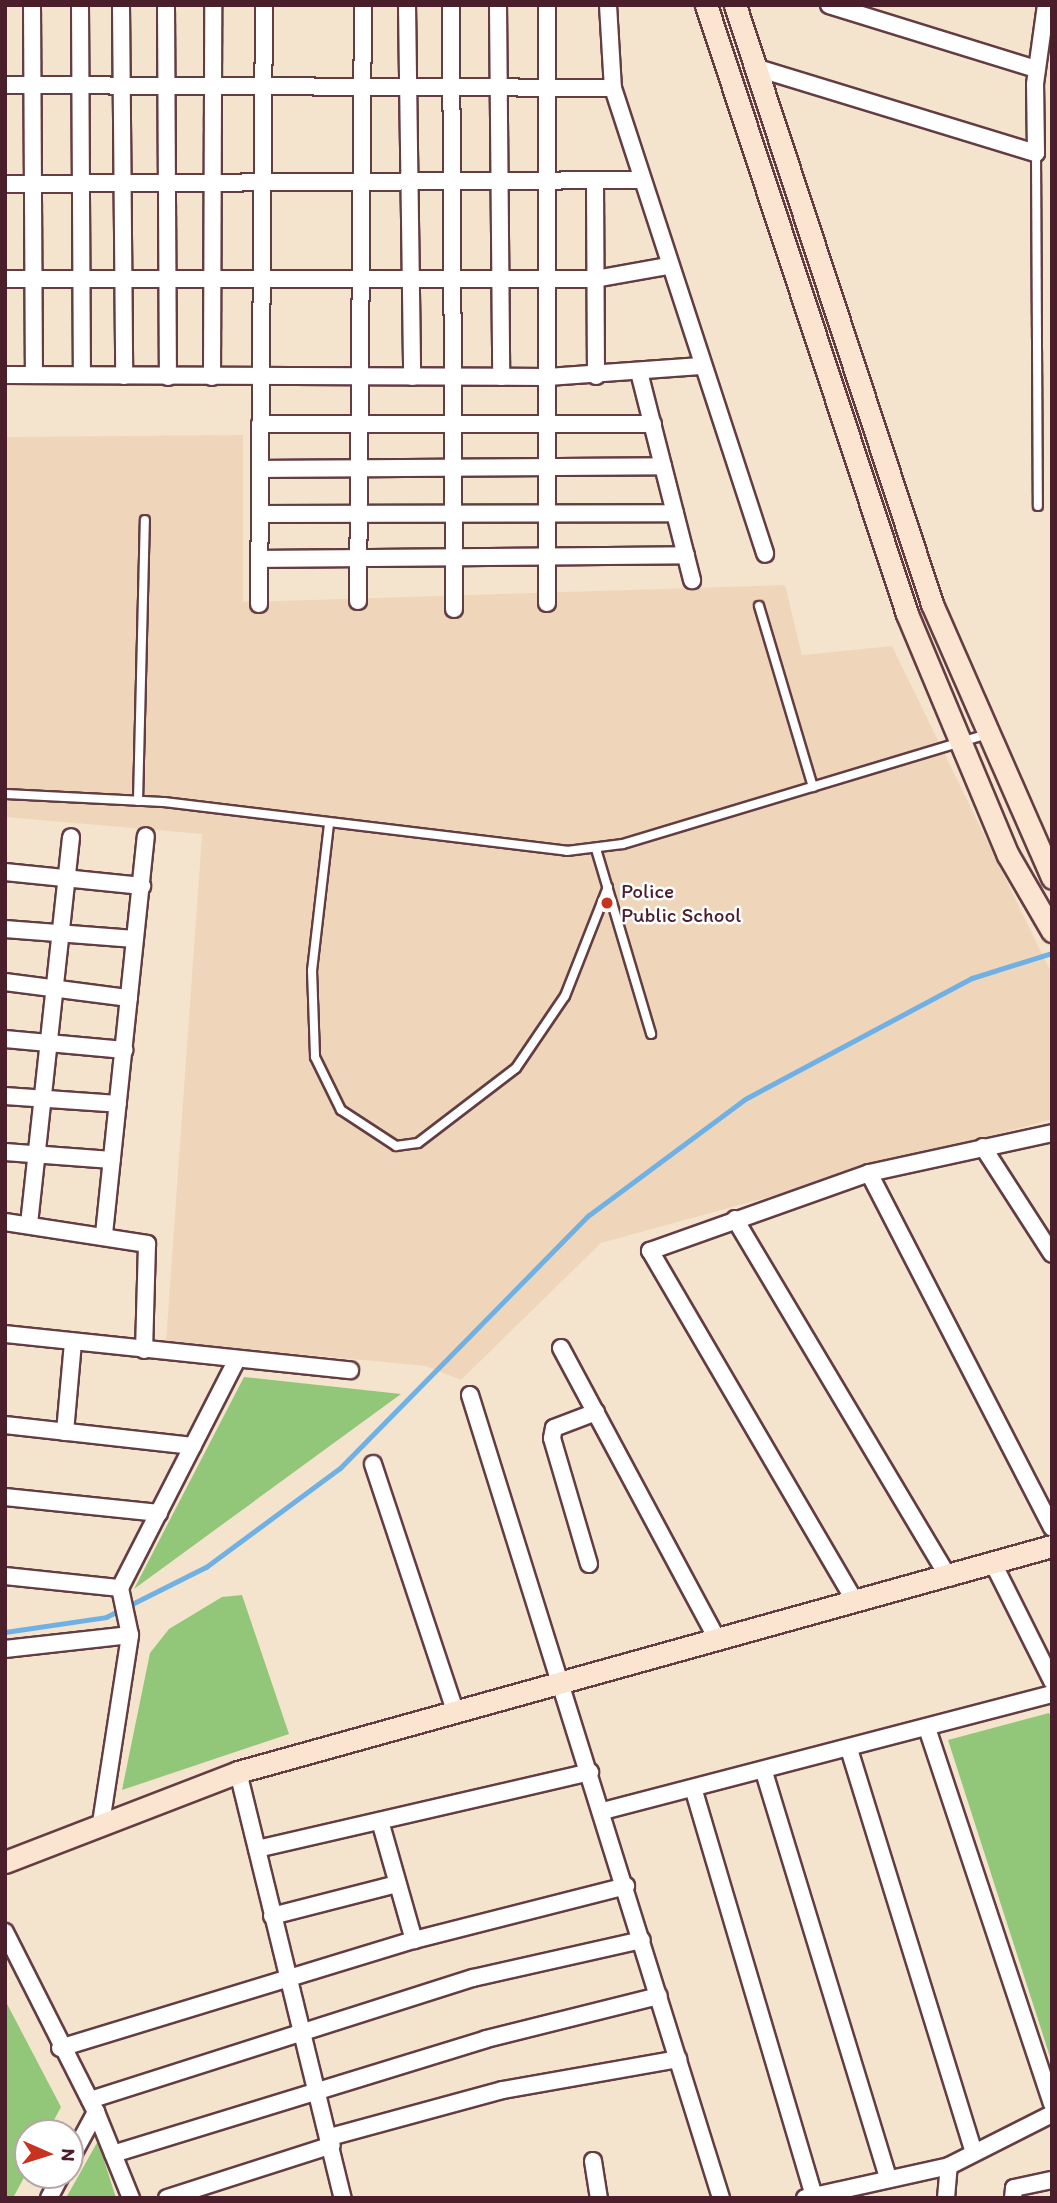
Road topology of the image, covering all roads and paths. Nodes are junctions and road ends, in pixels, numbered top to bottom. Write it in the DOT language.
graph roads {
  1 [pos="32,5"];
  2 [pos="80,5"];
  3 [pos="121,5"];
  4 [pos="166,5"];
  5 [pos="213,5"];
  6 [pos="264,5"];
  7 [pos="363,5"];
  8 [pos="407,5"];
  9 [pos="451,5"];
  10 [pos="498,5"];
  11 [pos="547,5"];
  12 [pos="608,5"];
  13 [pos="706,5"];
  14 [pos="735,5"];
  15 [pos="829,5"];
  16 [pos="1046,5"];
  17 [pos="754,67"];
  18 [pos="1035,76"];
  19 [pos="33,84"];
  20 [pos="122,84"];
  21 [pos="362,84"];
  22 [pos="5,85"];
  23 [pos="264,85"];
  24 [pos="409,85"];
  25 [pos="79,86"];
  26 [pos="167,86"];
  27 [pos="213,86"];
  28 [pos="451,86"];
  29 [pos="1052,87"];
  30 [pos="613,88"];
  31 [pos="499,89"];
  32 [pos="548,89"];
  33 [pos="1036,153"];
  34 [pos="641,180"];
  35 [pos="212,181"];
  36 [pos="262,181"];
  37 [pos="167,182"];
  38 [pos="361,182"];
  39 [pos="409,182"];
  40 [pos="81,183"];
  41 [pos="122,183"];
  42 [pos="452,183"];
  43 [pos="499,183"];
  44 [pos="5,184"];
  45 [pos="33,184"];
  46 [pos="547,184"];
  47 [pos="595,184"];
  48 [pos="667,266"];
  49 [pos="5,279"];
  50 [pos="33,279"];
  51 [pos="81,279"];
  52 [pos="123,279"];
  53 [pos="167,279"];
  54 [pos="212,279"];
  55 [pos="259,279"];
  56 [pos="360,279"];
  57 [pos="410,279"];
  58 [pos="453,279"];
  59 [pos="500,279"];
  60 [pos="548,279"];
  61 [pos="595,279"];
  62 [pos="701,366"];
  63 [pos="639,372"];
  64 [pos="5,375"];
  65 [pos="34,375"];
  66 [pos="82,375"];
  67 [pos="124,376"];
  68 [pos="596,376"];
  69 [pos="168,377"];
  70 [pos="212,377"];
  71 [pos="359,377"];
  72 [pos="412,377"];
  73 [pos="453,377"];
  74 [pos="501,377"];
  75 [pos="548,377"];
  76 [pos="260,378"];
  77 [pos="260,424"];
  78 [pos="359,424"];
  79 [pos="454,424"];
  80 [pos="548,424"];
  81 [pos="653,424"];
  82 [pos="663,466"];
  83 [pos="260,469"];
  84 [pos="359,469"];
  85 [pos="454,469"];
  86 [pos="547,469"];
  87 [pos="1038,506"];
  88 [pos="675,513"];
  89 [pos="260,514"];
  90 [pos="358,514"];
  91 [pos="454,514"];
  92 [pos="547,515"];
  93 [pos="145,520"];
  94 [pos="765,554"];
  95 [pos="686,555"];
  96 [pos="260,559"];
  97 [pos="358,560"];
  98 [pos="454,560"];
  99 [pos="547,560"];
  100 [pos="692,580"];
  101 [pos="358,601"];
  102 [pos="547,603"];
  103 [pos="259,604"];
  104 [pos="759,606"];
  105 [pos="454,609"];
  106 [pos="985,735"];
  107 [pos="959,743"];
  108 [pos="813,787"];
  109 [pos="5,794"];
  110 [pos="138,801"];
  111 [pos="329,824"];
  112 [pos="71,836"];
  113 [pos="146,836"];
  114 [pos="596,849"];
  115 [pos="5,872"];
  116 [pos="67,877"];
  117 [pos="1052,878"];
  118 [pos="142,886"];
  119 [pos="608,887"];
  120 [pos="5,929"];
  121 [pos="1051,930"];
  122 [pos="61,933"];
  123 [pos="135,939"];
  124 [pos="5,982"];
  125 [pos="55,988"];
  126 [pos="129,998"];
  127 [pos="651,1034"];
  128 [pos="5,1039"];
  129 [pos="49,1042"];
  130 [pos="124,1050"];
  131 [pos="5,1096"];
  132 [pos="43,1099"];
  133 [pos="118,1104"];
  134 [pos="1052,1133"];
  135 [pos="983,1147"];
  136 [pos="5,1152"];
  137 [pos="37,1154"];
  138 [pos="112,1160"];
  139 [pos="869,1173"];
  140 [pos="735,1219"];
  141 [pos="5,1223"];
  142 [pos="29,1224"];
  143 [pos="104,1234"];
  144 [pos="1052,1254"];
  145 [pos="5,1334"];
  146 [pos="73,1342"];
  147 [pos="562,1348"];
  148 [pos="144,1350"];
  149 [pos="236,1361"];
  150 [pos="351,1370"];
  151 [pos="470,1395"];
  152 [pos="596,1412"];
  153 [pos="5,1425"];
  154 [pos="65,1432"];
  155 [pos="193,1446"];
  156 [pos="373,1464"];
  157 [pos="5,1497"];
  158 [pos="159,1513"];
  159 [pos="1052,1528"];
  160 [pos="1052,1546"];
  161 [pos="589,1564"];
  162 [pos="994,1565"];
  163 [pos="5,1576"];
  164 [pos="949,1578"];
  165 [pos="123,1600"];
  166 [pos="856,1603"];
  167 [pos="131,1635"];
  168 [pos="718,1641"];
  169 [pos="5,1649"];
  170 [pos="563,1678"];
  171 [pos="1052,1681"];
  172 [pos="1052,1694"];
  173 [pos="455,1710"];
  174 [pos="928,1728"];
  175 [pos="849,1749"];
  176 [pos="238,1772"];
  177 [pos="590,1772"];
  178 [pos="764,1772"];
  179 [pos="694,1791"];
  180 [pos="603,1811"];
  181 [pos="380,1821"];
  182 [pos="101,1823"];
  183 [pos="257,1849"];
  184 [pos="5,1862"];
  185 [pos="397,1884"];
  186 [pos="626,1886"];
  187 [pos="272,1916"];
  188 [pos="5,1932"];
  189 [pos="414,1940"];
  190 [pos="642,1940"];
  191 [pos="286,1980"];
  192 [pos="659,1996"];
  193 [pos="303,2033"];
  194 [pos="60,2048"];
  195 [pos="678,2059"];
  196 [pos="315,2089"];
  197 [pos="1052,2104"];
  198 [pos="93,2106"];
  199 [pos="1052,2114"];
  200 [pos="84,2127"];
  201 [pos="331,2141"];
  202 [pos="974,2152"];
  203 [pos="113,2154"];
  204 [pos="593,2161"];
  205 [pos="949,2166"];
  206 [pos="888,2177"];
  207 [pos="1052,2180"];
  208 [pos="809,2197"];
  209 [pos="131,2198"];
  210 [pos="167,2198"];
  211 [pos="343,2198"];
  212 [pos="599,2198"];
  213 [pos="721,2198"];
  214 [pos="946,2198"];
  215 [pos="1013,2198"];
  1 -- 19 [label="street"];
  2 -- 25 [label="street"];
  3 -- 20 [label="street"];
  4 -- 26 [label="street"];
  5 -- 27 [label="street"];
  6 -- 23 [label="street"];
  7 -- 21 [label="street"];
  8 -- 24 [label="street"];
  9 -- 28 [label="street"];
  10 -- 31 [label="street"];
  11 -- 32 [label="street"];
  12 -- 30 [label="street"];
  13 -- 107 [label="main road"];
  14 -- 17 [label="main road"];
  15 -- 18 [label="street"];
  16 -- 18 [label="street"];
  17 -- 33 [label="street"];
  17 -- 106 [label="main road"];
  18 -- 29 [label="street"];
  18 -- 33 [label="street"];
  19 -- 22 [label="street"];
  19 -- 25 [label="street"];
  19 -- 45 [label="street"];
  20 -- 25 [label="street"];
  20 -- 26 [label="street"];
  20 -- 41 [label="street"];
  21 -- 23 [label="street"];
  21 -- 24 [label="street"];
  21 -- 38 [label="street"];
  23 -- 27 [label="street"];
  23 -- 36 [label="street"];
  24 -- 28 [label="street"];
  24 -- 39 [label="street"];
  25 -- 40 [label="street"];
  26 -- 27 [label="street"];
  26 -- 37 [label="street"];
  27 -- 35 [label="street"];
  28 -- 31 [label="street"];
  28 -- 42 [label="street"];
  30 -- 32 [label="street"];
  30 -- 34 [label="street"];
  31 -- 32 [label="street"];
  31 -- 43 [label="street"];
  32 -- 46 [label="street"];
  33 -- 87 [label="lane"];
  34 -- 47 [label="street"];
  34 -- 48 [label="street"];
  35 -- 36 [label="street"];
  35 -- 37 [label="street"];
  35 -- 54 [label="street"];
  36 -- 38 [label="street"];
  36 -- 55 [label="street"];
  37 -- 41 [label="street"];
  37 -- 53 [label="street"];
  38 -- 39 [label="street"];
  38 -- 56 [label="street"];
  39 -- 42 [label="street"];
  39 -- 57 [label="street"];
  40 -- 41 [label="street"];
  40 -- 45 [label="street"];
  40 -- 51 [label="street"];
  41 -- 52 [label="street"];
  42 -- 43 [label="street"];
  42 -- 58 [label="street"];
  43 -- 46 [label="street"];
  43 -- 59 [label="street"];
  44 -- 45 [label="street"];
  45 -- 50 [label="street"];
  46 -- 47 [label="street"];
  46 -- 60 [label="street"];
  47 -- 61 [label="street"];
  48 -- 61 [label="street"];
  48 -- 62 [label="street"];
  49 -- 50 [label="street"];
  50 -- 51 [label="street"];
  50 -- 65 [label="street"];
  51 -- 52 [label="street"];
  51 -- 66 [label="street"];
  52 -- 53 [label="street"];
  52 -- 67 [label="street"];
  53 -- 54 [label="street"];
  53 -- 69 [label="street"];
  54 -- 55 [label="street"];
  54 -- 70 [label="street"];
  55 -- 56 [label="street"];
  55 -- 76 [label="street"];
  56 -- 57 [label="street"];
  56 -- 71 [label="street"];
  57 -- 58 [label="street"];
  57 -- 72 [label="street"];
  58 -- 59 [label="street"];
  58 -- 73 [label="street"];
  59 -- 60 [label="street"];
  59 -- 74 [label="street"];
  60 -- 61 [label="street"];
  60 -- 75 [label="street"];
  61 -- 68 [label="street"];
  62 -- 63 [label="street"];
  62 -- 94 [label="street"];
  63 -- 68 [label="street"];
  63 -- 81 [label="street"];
  64 -- 65 [label="street"];
  65 -- 66 [label="street"];
  66 -- 67 [label="street"];
  67 -- 69 [label="street"];
  68 -- 75 [label="street"];
  69 -- 70 [label="street"];
  70 -- 76 [label="street"];
  71 -- 72 [label="street"];
  71 -- 76 [label="street"];
  71 -- 78 [label="street"];
  72 -- 73 [label="street"];
  73 -- 74 [label="street"];
  73 -- 79 [label="street"];
  74 -- 75 [label="street"];
  75 -- 80 [label="street"];
  76 -- 77 [label="street"];
  77 -- 78 [label="street"];
  77 -- 83 [label="street"];
  78 -- 79 [label="street"];
  78 -- 84 [label="street"];
  79 -- 80 [label="street"];
  79 -- 85 [label="street"];
  80 -- 81 [label="street"];
  80 -- 86 [label="street"];
  81 -- 82 [label="street"];
  82 -- 86 [label="street"];
  82 -- 88 [label="street"];
  83 -- 84 [label="street"];
  83 -- 89 [label="street"];
  84 -- 85 [label="street"];
  84 -- 90 [label="street"];
  85 -- 86 [label="street"];
  85 -- 91 [label="street"];
  86 -- 92 [label="street"];
  88 -- 92 [label="street"];
  88 -- 95 [label="street"];
  89 -- 90 [label="street"];
  89 -- 96 [label="street"];
  90 -- 91 [label="street"];
  90 -- 97 [label="street"];
  91 -- 92 [label="street"];
  91 -- 98 [label="street"];
  92 -- 99 [label="street"];
  93 -- 110 [label="lane"];
  95 -- 99 [label="street"];
  95 -- 100 [label="street"];
  96 -- 97 [label="street"];
  96 -- 103 [label="street"];
  97 -- 98 [label="street"];
  97 -- 101 [label="street"];
  98 -- 99 [label="street"];
  98 -- 105 [label="street"];
  99 -- 102 [label="street"];
  104 -- 108 [label="lane"];
  106 -- 107 [label="lane"];
  106 -- 117 [label="main road"];
  107 -- 108 [label="lane"];
  107 -- 121 [label="main road"];
  108 -- 114 [label="lane"];
  109 -- 110 [label="lane"];
  110 -- 111 [label="lane"];
  111 -- 114 [label="lane"];
  111 -- 119 [label="lane"];
  112 -- 116 [label="street"];
  113 -- 118 [label="street"];
  114 -- 119 [label="lane"];
  115 -- 116 [label="street"];
  116 -- 118 [label="street"];
  116 -- 122 [label="street"];
  118 -- 123 [label="street"];
  119 -- 127 [label="lane"];
  120 -- 122 [label="street"];
  122 -- 123 [label="street"];
  122 -- 125 [label="street"];
  123 -- 126 [label="street"];
  124 -- 125 [label="street"];
  125 -- 126 [label="street"];
  125 -- 129 [label="street"];
  126 -- 130 [label="street"];
  128 -- 129 [label="street"];
  129 -- 130 [label="street"];
  129 -- 132 [label="street"];
  130 -- 133 [label="street"];
  131 -- 132 [label="street"];
  132 -- 133 [label="street"];
  132 -- 137 [label="street"];
  133 -- 138 [label="street"];
  134 -- 135 [label="street"];
  135 -- 139 [label="street"];
  135 -- 144 [label="street"];
  136 -- 137 [label="street"];
  137 -- 138 [label="street"];
  137 -- 142 [label="street"];
  138 -- 143 [label="street"];
  139 -- 140 [label="street"];
  139 -- 159 [label="street"];
  140 -- 164 [label="street"];
  140 -- 166 [label="street"];
  141 -- 142 [label="street"];
  142 -- 143 [label="street"];
  143 -- 148 [label="street"];
  145 -- 146 [label="street"];
  146 -- 148 [label="street"];
  146 -- 154 [label="street"];
  147 -- 152 [label="street"];
  148 -- 149 [label="street"];
  149 -- 150 [label="street"];
  149 -- 155 [label="street"];
  151 -- 170 [label="street"];
  152 -- 161 [label="street"];
  152 -- 168 [label="street"];
  153 -- 154 [label="street"];
  154 -- 155 [label="street"];
  155 -- 158 [label="street"];
  156 -- 173 [label="street"];
  157 -- 158 [label="street"];
  158 -- 165 [label="street"];
  160 -- 162 [label="main road"];
  162 -- 164 [label="main road"];
  162 -- 171 [label="street"];
  163 -- 165 [label="street"];
  164 -- 166 [label="main road"];
  165 -- 167 [label="street"];
  166 -- 168 [label="main road"];
  167 -- 169 [label="street"];
  167 -- 182 [label="street"];
  168 -- 170 [label="main road"];
  170 -- 173 [label="main road"];
  170 -- 177 [label="street"];
  172 -- 174 [label="street"];
  173 -- 176 [label="main road"];
  174 -- 175 [label="street"];
  174 -- 197 [label="street"];
  175 -- 178 [label="street"];
  175 -- 202 [label="street"];
  176 -- 182 [label="main road"];
  176 -- 183 [label="street"];
  177 -- 180 [label="street"];
  177 -- 181 [label="street"];
  178 -- 179 [label="street"];
  178 -- 206 [label="street"];
  179 -- 180 [label="street"];
  179 -- 208 [label="street"];
  180 -- 186 [label="street"];
  181 -- 183 [label="street"];
  181 -- 185 [label="street"];
  182 -- 184 [label="main road"];
  183 -- 187 [label="street"];
  185 -- 187 [label="street"];
  185 -- 189 [label="street"];
  186 -- 189 [label="street"];
  186 -- 190 [label="street"];
  187 -- 191 [label="street"];
  188 -- 194 [label="street"];
  189 -- 191 [label="street"];
  190 -- 192 [label="street"];
  190 -- 193 [label="street"];
  191 -- 193 [label="street"];
  191 -- 194 [label="street"];
  192 -- 195 [label="street"];
  192 -- 196 [label="street"];
  193 -- 196 [label="street"];
  193 -- 198 [label="street"];
  194 -- 198 [label="street"];
  195 -- 201 [label="street"];
  195 -- 213 [label="street"];
  196 -- 201 [label="street"];
  196 -- 203 [label="street"];
  198 -- 200 [label="street"];
  198 -- 203 [label="street"];
  199 -- 202 [label="street"];
  201 -- 210 [label="street"];
  201 -- 211 [label="street"];
  202 -- 205 [label="street"];
  203 -- 209 [label="street"];
  204 -- 212 [label="street"];
  205 -- 206 [label="street"];
  205 -- 214 [label="street"];
  206 -- 208 [label="street"];
  207 -- 215 [label="street"];
}
